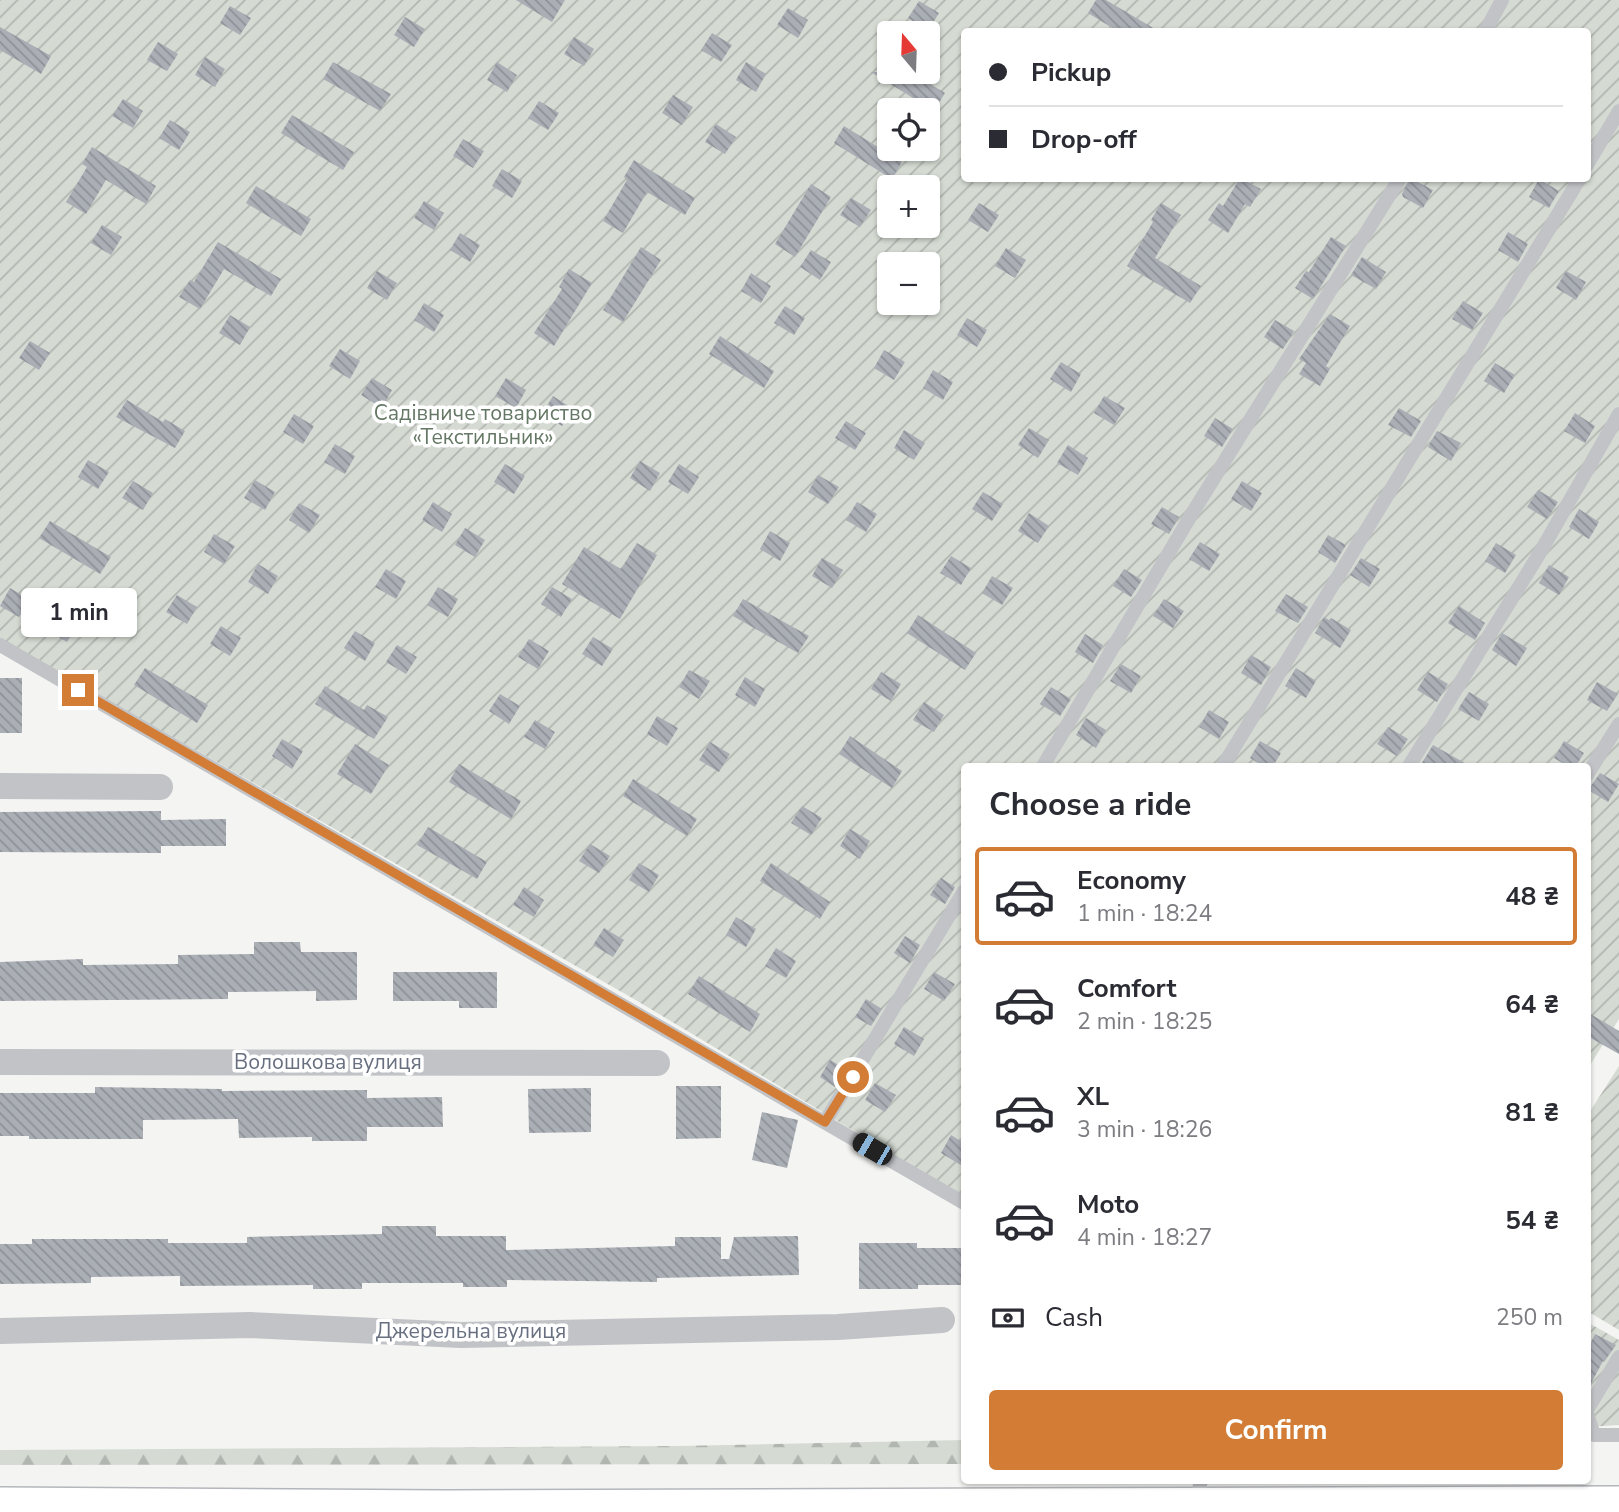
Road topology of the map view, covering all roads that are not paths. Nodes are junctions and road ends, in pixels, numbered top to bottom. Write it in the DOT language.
graph roads {
  1 [pos="1502,0"];
  2 [pos="1487,28"];
  3 [pos="1619,111"];
  4 [pos="1591,158"];
  5 [pos="1398,182"];
  6 [pos="1578,182"];
  7 [pos="1619,414"];
  8 [pos="0,645"];
  9 [pos="1619,724"];
  10 [pos="1045,763"];
  11 [pos="1225,763"];
  12 [pos="1411,763"];
  13 [pos="1591,769"];
  14 [pos="0,786"];
  15 [pos="160,787"];
  16 [pos="961,896"];
  17 [pos="0,1062"];
  18 [pos="657,1063"];
  19 [pos="825,1122"];
  20 [pos="961,1200"];
  21 [pos="942,1320"];
  22 [pos="0,1331"];
  23 [pos="1619,1357"];
  24 [pos="1591,1404"];
  25 [pos="1591,1425"];
  26 [pos="1619,1435"];
  27 [pos="1198,1493"];
  28 [pos="1619,1505"];
  29 [pos="11,1508"];
  30 [pos="1345,1508"];
  31 [pos="1583,1508"];
  32 [pos="790,1510"];
  33 [pos="967,1510"];
  34 [pos="446,1511"];
  1 -- 2 [label="lane"];
  3 -- 4 [label="lane"];
  5 -- 10 [label="lane"];
  6 -- 11 [label="lane"];
  7 -- 12 [label="lane"];
  8 -- 19 [label="lane"];
  9 -- 13 [label="lane"];
  14 -- 15 [label="street"];
  16 -- 19 [label="lane"];
  17 -- 18 [label="street, Волошкова вулиця"];
  19 -- 20 [label="lane"];
  21 -- 22 [label="street, Джерельна вулиця"];
  23 -- 24 [label="lane"];
  25 -- 26 [label="lane"];
  27 -- 30 [label="main road"];
  27 -- 33 [label="main road"];
  28 -- 31 [label="main road"];
  29 -- 34 [label="main road"];
  30 -- 31 [label="main road"];
  32 -- 33 [label="main road"];
  32 -- 34 [label="main road"];
}
